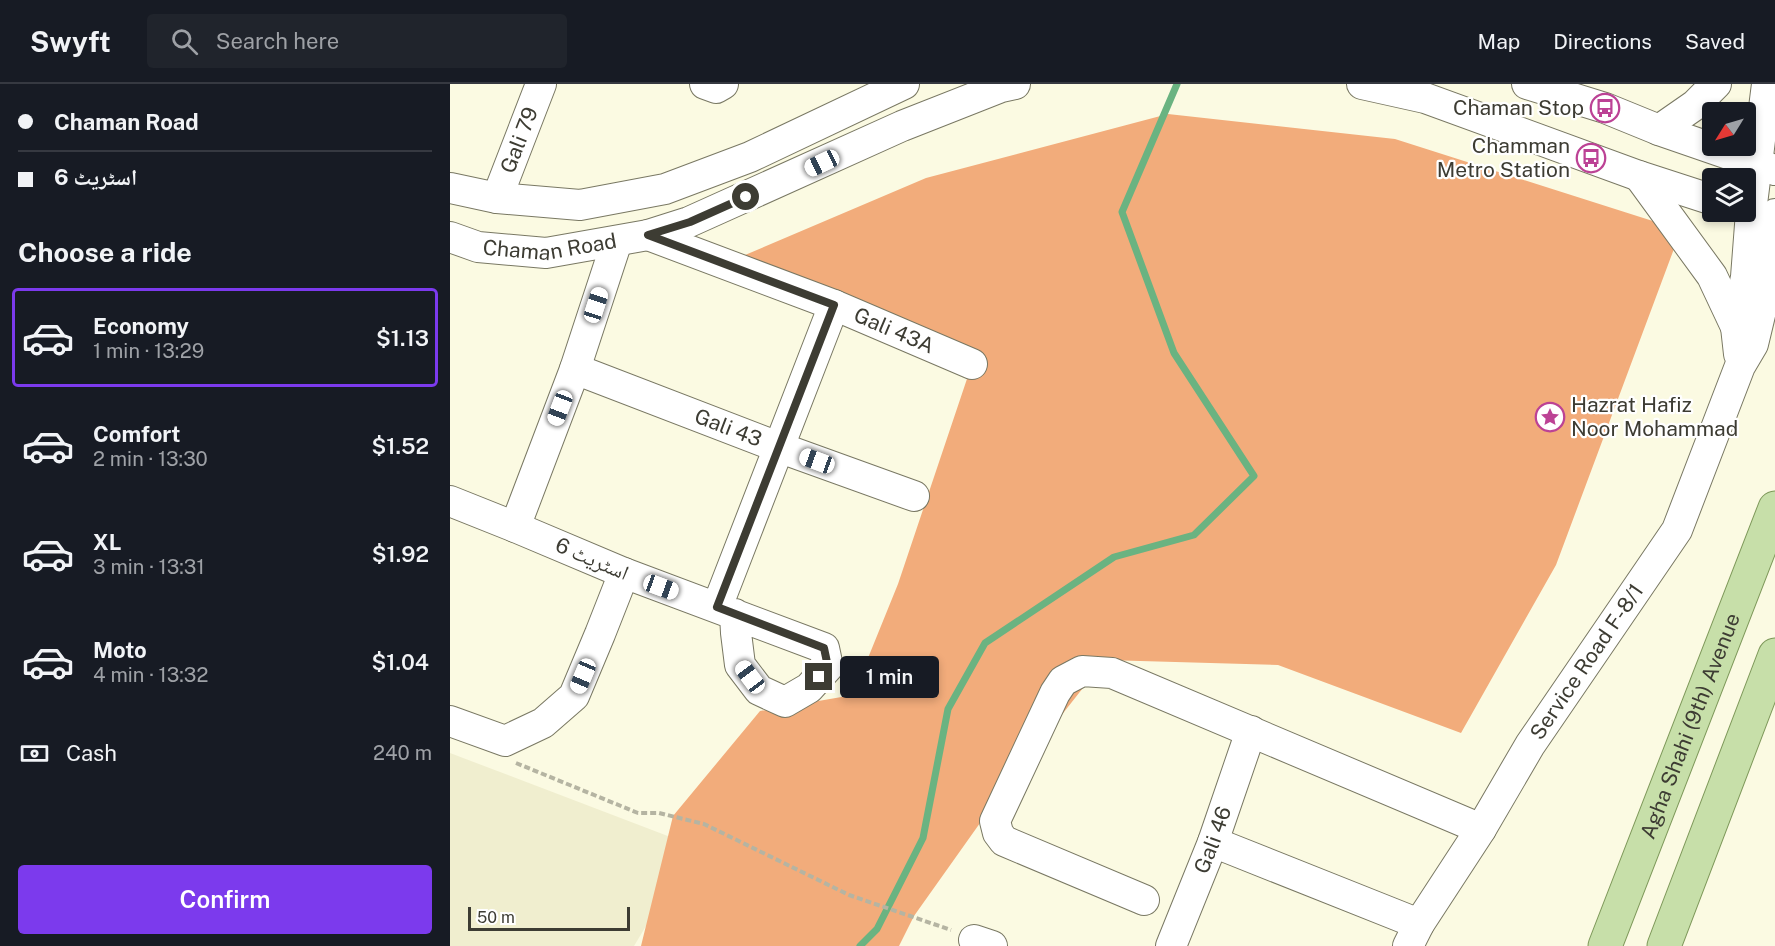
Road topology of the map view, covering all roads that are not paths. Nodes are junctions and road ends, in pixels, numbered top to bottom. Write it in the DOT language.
graph roads {
  1 [pos="541,84"];
  2 [pos="904,84"];
  3 [pos="1015,84"];
  4 [pos="1362,84"];
  5 [pos="1527,84"];
  6 [pos="1716,84"];
  7 [pos="1767,84"];
  8 [pos="1659,130"];
  9 [pos="1766,167"];
  10 [pos="1638,176"];
  11 [pos="450,188"];
  12 [pos="1702,196"];
  13 [pos="496,198"];
  14 [pos="1764,216"];
  15 [pos="648,235"];
  16 [pos="450,237"];
  17 [pos="617,241"];
  18 [pos="834,305"];
  19 [pos="1775,306"];
  20 [pos="1743,346"];
  21 [pos="972,364"];
  22 [pos="575,369"];
  23 [pos="778,447"];
  24 [pos="914,496"];
  25 [pos="450,501"];
  26 [pos="1775,508"];
  27 [pos="515,526"];
  28 [pos="624,573"];
  29 [pos="1775,655"];
  30 [pos="450,721"];
  31 [pos="1251,731"];
  32 [pos="1481,829"];
  33 [pos="1213,842"];
  34 [pos="1144,900"];
  35 [pos="1413,935"];
  36 [pos="1171,946"];
  37 [pos="1605,946"];
  38 [pos="1664,946"];
  1 -- 13 [label="street, Gali 79"];
  2 -- 13 [label="street, Chaman Road"];
  3 -- 15 [label="street, Chaman Road"];
  4 -- 10 [label="street"];
  5 -- 8 [label="street"];
  6 -- 8 [label="street"];
  7 -- 9 [label="street, Service Road F-8/1"];
  8 -- 9 [label="street"];
  9 -- 14 [label="street, Service Road F-8/1"];
  10 -- 12 [label="street"];
  10 -- 20 [label="street"];
  11 -- 13 [label="street, Chaman Road"];
  14 -- 20 [label="street, Service Road F-8/1"];
  15 -- 17 [label="street, Chaman Road"];
  15 -- 18 [label="street, Gali 43A"];
  16 -- 17 [label="street, Chaman Road"];
  17 -- 22 [label="street"];
  18 -- 21 [label="street, Gali 43A"];
  18 -- 23 [label="street"];
  19 -- 20 [label="street"];
  20 -- 32 [label="street, Service Road F-8/1"];
  22 -- 23 [label="street, Gali 43"];
  22 -- 27 [label="street"];
  23 -- 24 [label="street, Gali 43"];
  23 -- 28 [label="street, اسٹریٹ 6"];
  25 -- 27 [label="street, اسٹریٹ 6"];
  26 -- 37 [label="main road, Agha Shahi (9th) Avenue"];
  27 -- 28 [label="street, اسٹریٹ 6"];
  28 -- 30 [label="street"];
  29 -- 38 [label="main road"];
  31 -- 32 [label="street"];
  31 -- 33 [label="street, Gali 46"];
  31 -- 34 [label="street"];
  32 -- 35 [label="street, Service Road F-8/1"];
  33 -- 35 [label="street"];
  33 -- 36 [label="street, Gali 46"];
}
